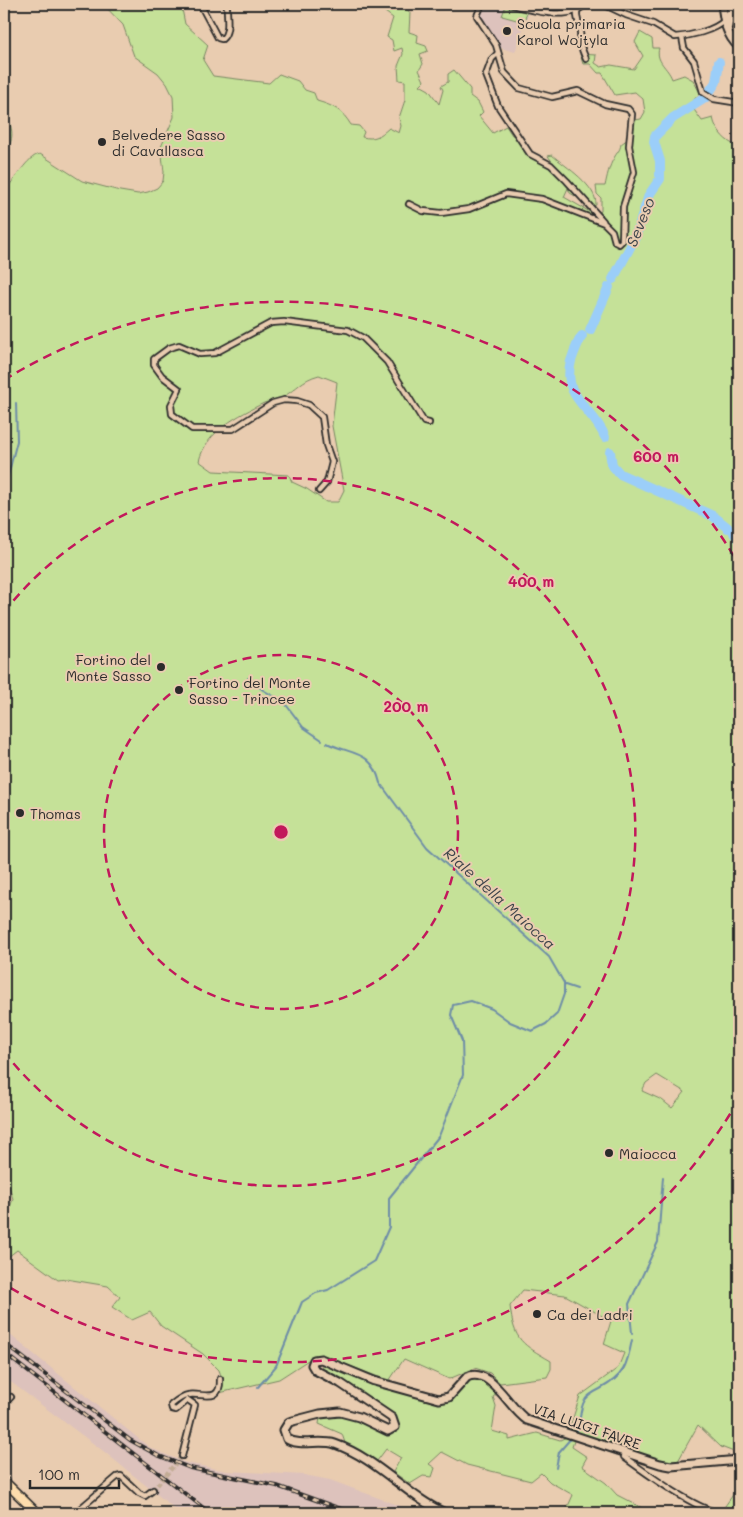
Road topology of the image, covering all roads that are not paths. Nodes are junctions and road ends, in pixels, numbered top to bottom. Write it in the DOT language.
graph roads {
  1 [pos="200,4"];
  2 [pos="227,4"];
  3 [pos="482,4"];
  4 [pos="509,4"];
  5 [pos="585,4"];
  6 [pos="602,4"];
  7 [pos="722,4"];
  8 [pos="732,4"];
  9 [pos="577,10"];
  10 [pos="725,16"];
  11 [pos="682,36"];
  12 [pos="739,47"];
  13 [pos="498,53"];
  14 [pos="586,59"];
  15 [pos="739,103"];
  16 [pos="409,204"];
  17 [pos="604,222"];
  18 [pos="429,423"];
  19 [pos="319,491"];
  20 [pos="220,1379"];
  21 [pos="11,1397"];
  22 [pos="4,1404"];
  23 [pos="626,1453"];
  24 [pos="182,1456"];
  25 [pos="739,1460"];
  26 [pos="4,1481"];
  27 [pos="153,1490"];
  28 [pos="37,1513"];
  29 [pos="75,1513"];
  30 [pos="445,1513"];
  31 [pos="720,1513"];
  1 -- 2 [label="street"];
  3 -- 13 [label="street"];
  4 -- 9 [label="street"];
  5 -- 9 [label="street"];
  6 -- 11 [label="street"];
  7 -- 10 [label="street"];
  8 -- 10 [label="street"];
  9 -- 14 [label="street"];
  10 -- 11 [label="street"];
  10 -- 12 [label="street"];
  11 -- 15 [label="street"];
  13 -- 17 [label="street"];
  13 -- 17 [label="street"];
  16 -- 17 [label="street"];
  18 -- 19 [label="street"];
  20 -- 24 [label="street"];
  21 -- 22 [label="street"];
  23 -- 25 [label="street, VIA LUIGI FAVRE"];
  23 -- 30 [label="street, VIA LUIGI FAVRE"];
  23 -- 31 [label="street"];
  26 -- 28 [label="main road"];
  27 -- 29 [label="street"];
}
